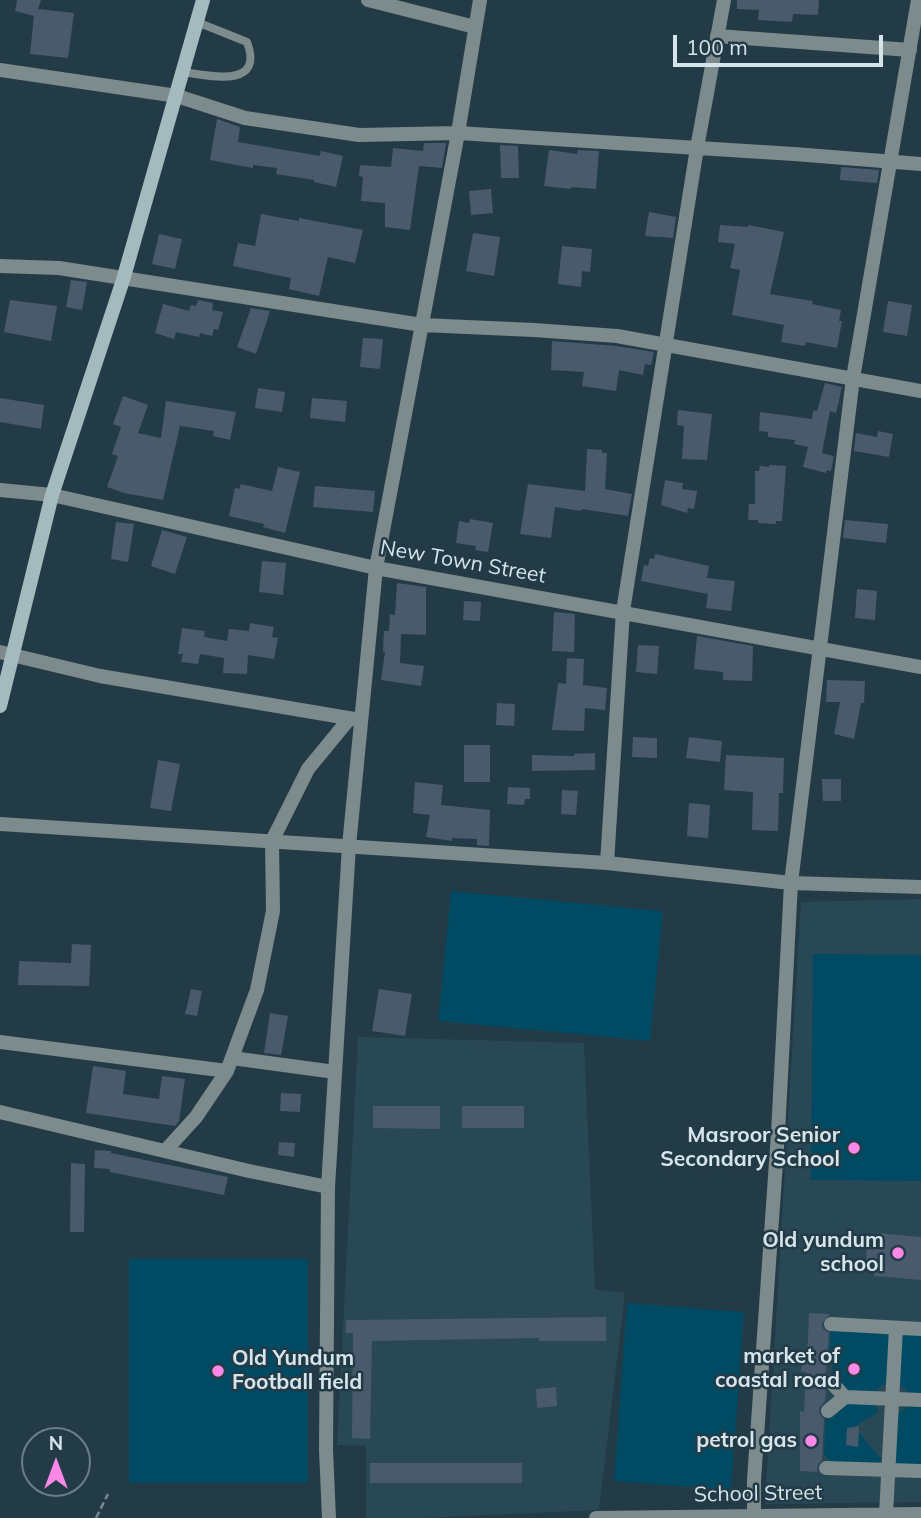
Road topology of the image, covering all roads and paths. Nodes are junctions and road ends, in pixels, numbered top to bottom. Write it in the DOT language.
graph roads {
  1 [pos="203,0"];
  2 [pos="368,0"];
  3 [pos="480,0"];
  4 [pos="724,0"];
  5 [pos="918,0"];
  6 [pos="197,22"];
  7 [pos="475,27"];
  8 [pos="717,36"];
  9 [pos="910,50"];
  10 [pos="0,70"];
  11 [pos="183,72"];
  12 [pos="177,96"];
  13 [pos="458,133"];
  14 [pos="697,148"];
  15 [pos="890,160"];
  16 [pos="921,164"];
  17 [pos="0,266"];
  18 [pos="123,280"];
  19 [pos="422,325"];
  20 [pos="667,344"];
  21 [pos="853,378"];
  22 [pos="921,391"];
  23 [pos="0,490"];
  24 [pos="52,495"];
  25 [pos="376,568"];
  26 [pos="623,611"];
  27 [pos="820,650"];
  28 [pos="7,653"];
  29 [pos="921,667"];
  30 [pos="0,706"];
  31 [pos="355,719"];
  32 [pos="0,824"];
  33 [pos="272,841"];
  34 [pos="349,846"];
  35 [pos="607,863"];
  36 [pos="791,883"];
  37 [pos="921,887"];
  38 [pos="0,1042"];
  39 [pos="229,1065"];
  40 [pos="335,1072"];
  41 [pos="0,1112"];
  42 [pos="165,1151"];
  43 [pos="328,1186"];
  44 [pos="831,1324"];
  45 [pos="895,1328"];
  46 [pos="921,1329"];
  47 [pos="830,1381"];
  48 [pos="845,1397"];
  49 [pos="892,1399"];
  50 [pos="921,1400"];
  51 [pos="828,1411"];
  52 [pos="826,1468"];
  53 [pos="921,1471"];
  54 [pos="887,1476"];
  55 [pos="108,1494"];
  56 [pos="886,1514"];
  57 [pos="921,1514"];
  58 [pos="754,1516"];
  59 [pos="652,1517"];
  60 [pos="96,1518"];
  61 [pos="329,1518"];
  62 [pos="596,1518"];
  1 -- 6 [label="street"];
  2 -- 7 [label="street"];
  3 -- 7 [label="street"];
  4 -- 8 [label="street"];
  5 -- 9 [label="street"];
  6 -- 11 [label="street"];
  6 -- 11 [label="lane"];
  7 -- 13 [label="street"];
  8 -- 9 [label="street"];
  8 -- 14 [label="street"];
  9 -- 15 [label="street"];
  10 -- 12 [label="street"];
  11 -- 12 [label="street"];
  12 -- 13 [label="street"];
  12 -- 18 [label="street"];
  13 -- 14 [label="street"];
  13 -- 19 [label="street"];
  14 -- 15 [label="street"];
  14 -- 20 [label="street"];
  15 -- 16 [label="street"];
  15 -- 21 [label="street"];
  17 -- 18 [label="street"];
  18 -- 19 [label="street"];
  18 -- 24 [label="street"];
  19 -- 20 [label="street"];
  19 -- 25 [label="street"];
  20 -- 21 [label="street"];
  20 -- 26 [label="street"];
  21 -- 22 [label="street"];
  21 -- 27 [label="street"];
  23 -- 24 [label="street, New Town Street"];
  24 -- 25 [label="street, New Town Street"];
  24 -- 28 [label="street"];
  25 -- 26 [label="street, New Town Street"];
  25 -- 31 [label="street"];
  26 -- 27 [label="street, New Town Street"];
  26 -- 35 [label="street"];
  27 -- 29 [label="street, New Town Street"];
  27 -- 36 [label="street"];
  28 -- 30 [label="street"];
  28 -- 31 [label="street"];
  31 -- 33 [label="street"];
  31 -- 34 [label="street"];
  32 -- 33 [label="street"];
  33 -- 34 [label="street"];
  33 -- 39 [label="street"];
  34 -- 35 [label="street"];
  34 -- 40 [label="street"];
  35 -- 36 [label="street"];
  36 -- 37 [label="street"];
  36 -- 58 [label="street"];
  38 -- 39 [label="street"];
  39 -- 40 [label="street"];
  39 -- 42 [label="street"];
  40 -- 43 [label="street"];
  41 -- 42 [label="street"];
  42 -- 43 [label="street"];
  43 -- 61 [label="street"];
  44 -- 45 [label="street"];
  45 -- 46 [label="street"];
  45 -- 49 [label="street"];
  47 -- 48 [label="street"];
  48 -- 49 [label="street"];
  48 -- 51 [label="street"];
  49 -- 50 [label="street"];
  49 -- 54 [label="street"];
  52 -- 54 [label="street"];
  53 -- 54 [label="street"];
  54 -- 56 [label="street"];
  55 -- 60 [label="path"];
  56 -- 57 [label="street, School Street"];
  56 -- 58 [label="street, School Street"];
  58 -- 59 [label="street, School Street"];
  59 -- 62 [label="street, School Street"];
}
